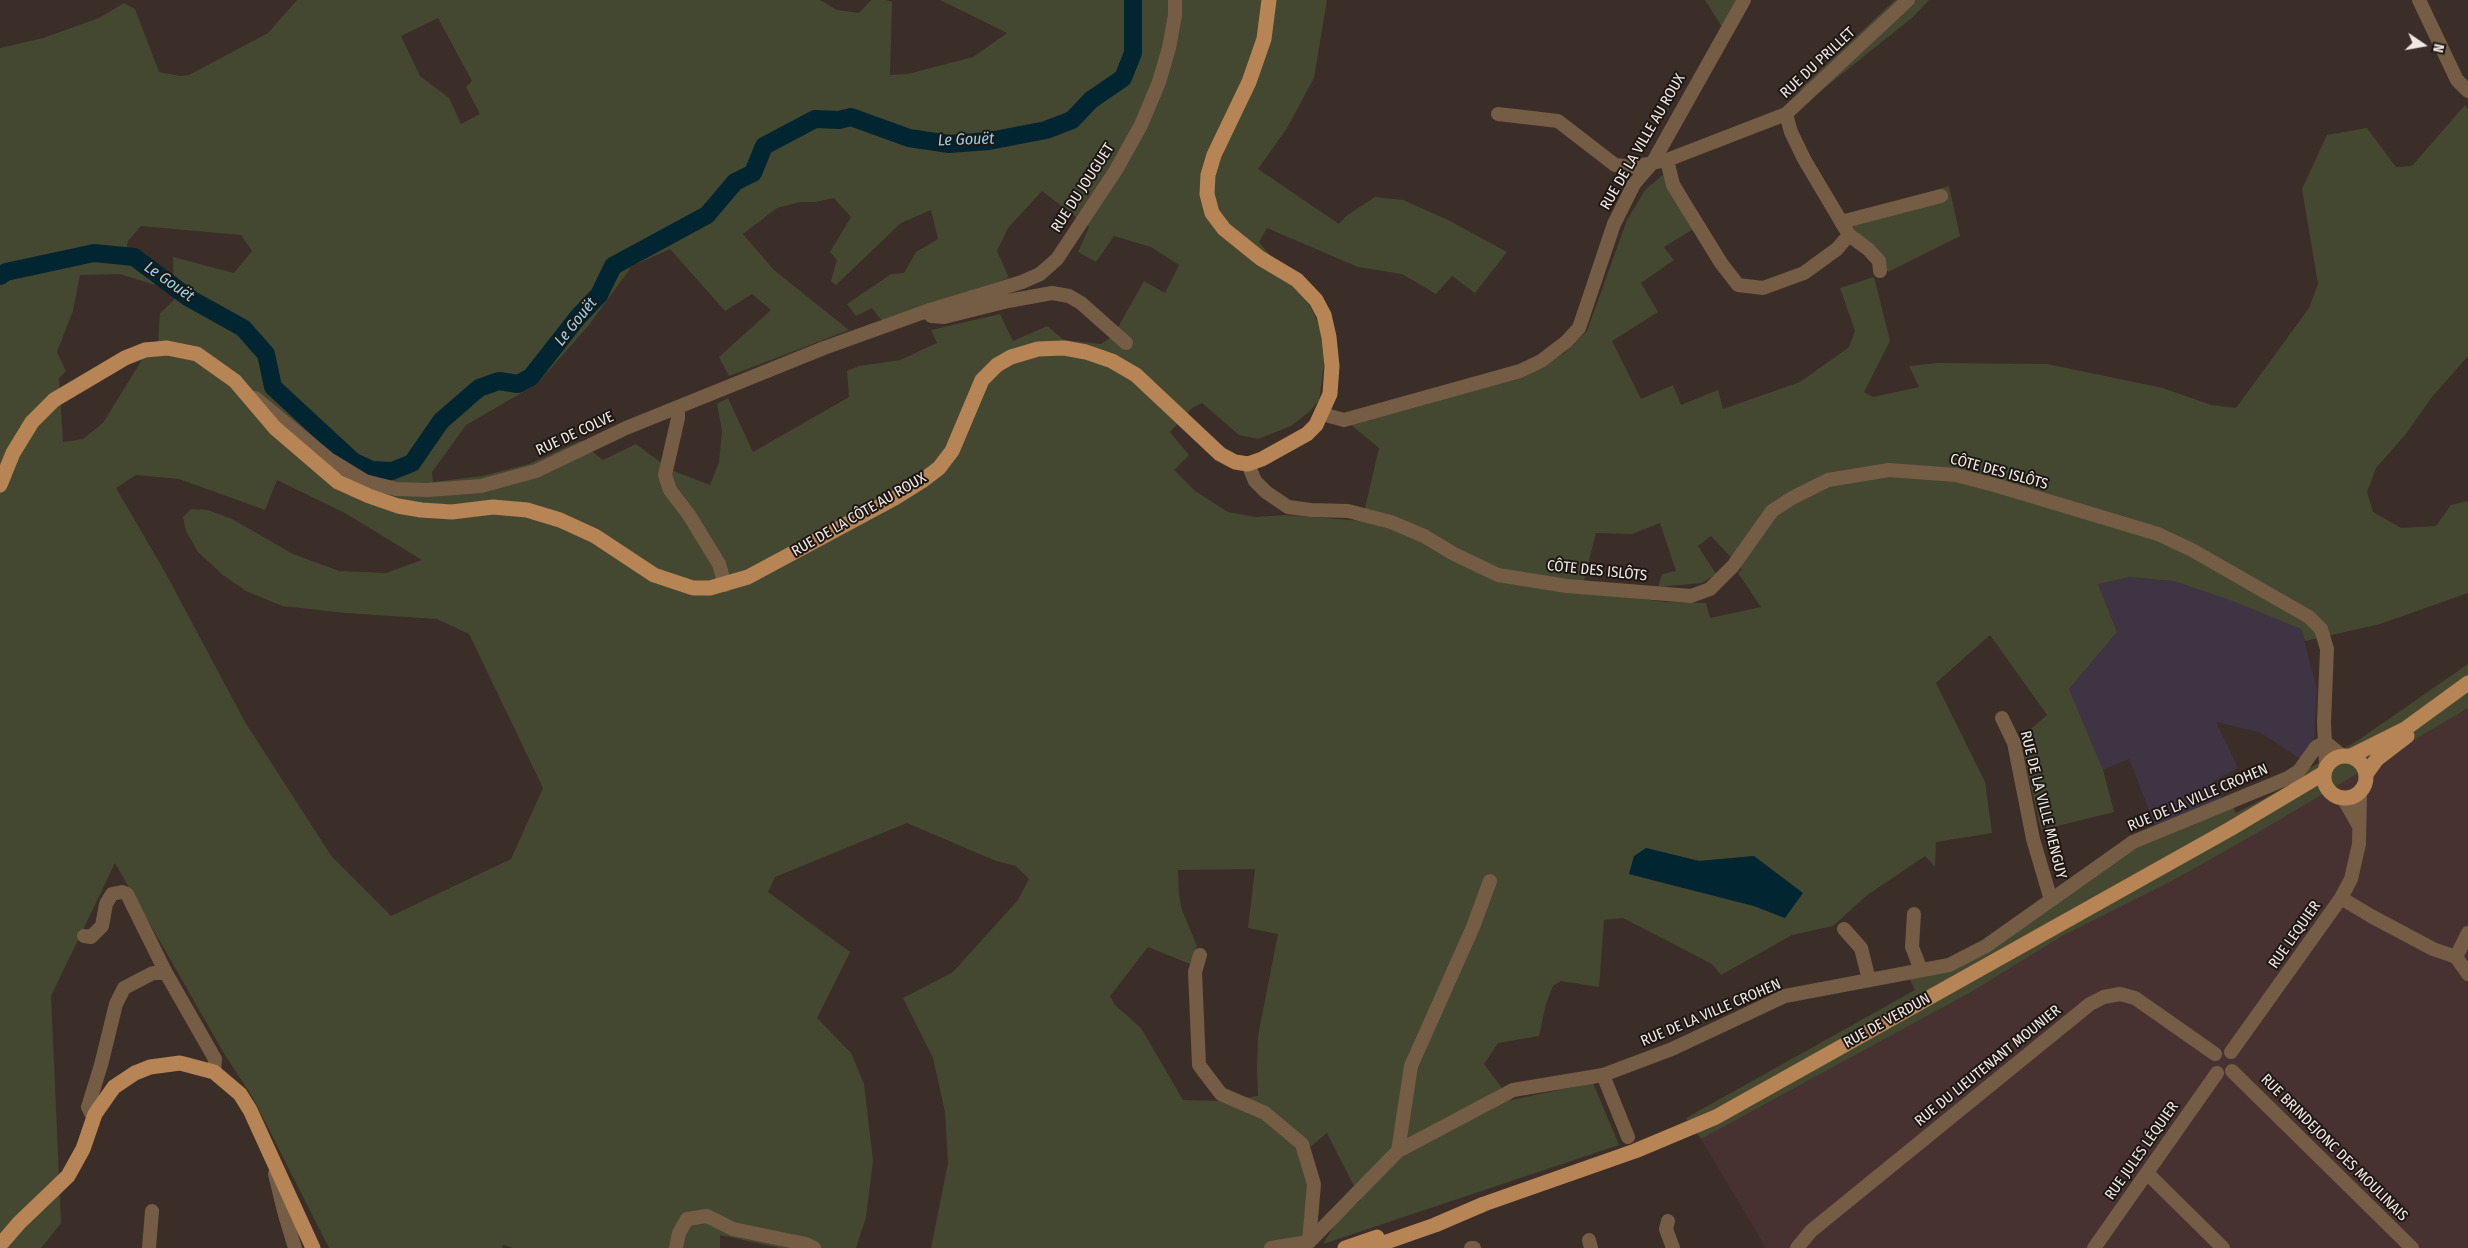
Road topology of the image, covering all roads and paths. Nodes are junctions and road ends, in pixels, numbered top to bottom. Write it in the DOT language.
graph roads {
  1 [pos="1175,0"];
  2 [pos="1269,0"];
  3 [pos="1744,0"];
  4 [pos="1908,0"];
  5 [pos="2419,0"];
  6 [pos="2468,91"];
  7 [pos="1498,114"];
  8 [pos="1786,114"];
  9 [pos="1667,160"];
  10 [pos="1653,162"];
  11 [pos="1942,196"];
  12 [pos="1841,222"];
  13 [pos="1849,235"];
  14 [pos="1880,271"];
  15 [pos="927,311"];
  16 [pos="1126,343"];
  17 [pos="247,397"];
  18 [pos="678,408"];
  19 [pos="1322,414"];
  20 [pos="1248,464"];
  21 [pos="0,486"];
  22 [pos="725,585"];
  23 [pos="2468,683"];
  24 [pos="2468,693"];
  25 [pos="2002,718"];
  26 [pos="2326,742"];
  27 [pos="2346,756"];
  28 [pos="2325,770"];
  29 [pos="2366,774"];
  30 [pos="2360,792"];
  31 [pos="2337,795"];
  32 [pos="2274,804"];
  33 [pos="2359,826"];
  34 [pos="1490,882"];
  35 [pos="2341,898"];
  36 [pos="2051,900"];
  37 [pos="1914,914"];
  38 [pos="1844,929"];
  39 [pos="2468,933"];
  40 [pos="84,936"];
  41 [pos="1200,955"];
  42 [pos="2456,957"];
  43 [pos="1921,970"];
  44 [pos="166,973"];
  45 [pos="2468,974"];
  46 [pos="1869,980"];
  47 [pos="2231,1052"];
  48 [pos="2215,1054"];
  49 [pos="214,1072"];
  50 [pos="2232,1072"];
  51 [pos="2217,1073"];
  52 [pos="1603,1075"];
  53 [pos="95,1114"];
  54 [pos="1628,1137"];
  55 [pos="1398,1151"];
  56 [pos="272,1161"];
  57 [pos="2147,1173"];
  58 [pos="1484,1204"];
  59 [pos="152,1211"];
  60 [pos="1668,1221"];
  61 [pos="1309,1242"];
  62 [pos="0,1245"];
  63 [pos="150,1248"];
  64 [pos="296,1248"];
  65 [pos="313,1248"];
  66 [pos="676,1248"];
  67 [pos="814,1248"];
  68 [pos="1271,1248"];
  69 [pos="1345,1248"];
  70 [pos="1369,1248"];
  71 [pos="1673,1248"];
  72 [pos="1797,1248"];
  73 [pos="2094,1248"];
  74 [pos="2223,1248"];
  75 [pos="2412,1248"];
  1 -- 15 [label="street, RUE DU JOUGUET"];
  2 -- 19 [label="main road"];
  3 -- 10 [label="street, RUE DE LA VILLE AU ROUX"];
  4 -- 8 [label="street, RUE DU PRILLET"];
  5 -- 6 [label="street"];
  7 -- 10 [label="street, RUE DU PRILLET"];
  8 -- 9 [label="street, RUE DU PRILLET"];
  8 -- 12 [label="street"];
  9 -- 10 [label="street, RUE DU PRILLET"];
  9 -- 13 [label="street"];
  10 -- 19 [label="street, RUE DE LA VILLE AU ROUX"];
  11 -- 12 [label="street"];
  12 -- 13 [label="street"];
  13 -- 14 [label="street"];
  15 -- 16 [label="street"];
  15 -- 18 [label="street, RUE DE COLVE"];
  17 -- 18 [label="street, RUE DE COLVE"];
  17 -- 21 [label="main road, RUE DE LA CÔTE AU ROUX"];
  17 -- 22 [label="main road, RUE DE LA CÔTE AU ROUX"];
  18 -- 22 [label="street"];
  19 -- 20 [label="main road"];
  20 -- 22 [label="main road, RUE DE LA CÔTE AU ROUX"];
  20 -- 26 [label="street, CÔTE DES ISLÔTS"];
  23 -- 27 [label="main road"];
  24 -- 29 [label="main road"];
  25 -- 36 [label="street, RUE DE LA VILLE MENGUY"];
  26 -- 27 [label="street"];
  26 -- 28 [label="street, CÔTE DES ISLÔTS"];
  26 -- 36 [label="street, RUE DE LA VILLE CROHEN"];
  27 -- 28 [label="main road"];
  27 -- 29 [label="main road"];
  28 -- 31 [label="main road"];
  28 -- 32 [label="main road, RUE DE VERDUN"];
  29 -- 30 [label="main road"];
  30 -- 31 [label="main road"];
  30 -- 33 [label="street, RUE LEQUIER"];
  31 -- 32 [label="main road, RUE DE VERDUN"];
  31 -- 33 [label="street"];
  32 -- 58 [label="main road, RUE DE VERDUN"];
  33 -- 35 [label="street, RUE LEQUIER"];
  34 -- 55 [label="street"];
  35 -- 42 [label="street"];
  35 -- 47 [label="street, RUE LEQUIER"];
  36 -- 43 [label="street, RUE DE LA VILLE CROHEN"];
  37 -- 43 [label="street"];
  38 -- 46 [label="street"];
  39 -- 42 [label="street"];
  40 -- 44 [label="street"];
  41 -- 61 [label="street"];
  42 -- 45 [label="street"];
  43 -- 46 [label="street, RUE DE LA VILLE CROHEN"];
  44 -- 49 [label="street"];
  44 -- 53 [label="street"];
  46 -- 52 [label="street, RUE DE LA VILLE CROHEN"];
  47 -- 48 [label="street"];
  47 -- 50 [label="street"];
  48 -- 51 [label="street"];
  48 -- 72 [label="street, RUE DU LIEUTENANT MOUNIER"];
  49 -- 53 [label="main road"];
  49 -- 56 [label="main road"];
  50 -- 51 [label="street"];
  50 -- 75 [label="street, RUE BRINDEJONC DES MOULINAIS"];
  51 -- 57 [label="street, RUE JULES LÉQUIER"];
  52 -- 54 [label="street"];
  52 -- 55 [label="street, RUE DE LA VILLE CROHEN"];
  53 -- 62 [label="main road"];
  55 -- 61 [label="street, RUE DE LA VILLE CROHEN"];
  56 -- 64 [label="street"];
  56 -- 65 [label="main road"];
  57 -- 73 [label="street, RUE JULES LÉQUIER"];
  57 -- 74 [label="street"];
  58 -- 69 [label="main road, RUE DE VERDUN"];
  58 -- 70 [label="main road, RUE DE VERDUN"];
  59 -- 63 [label="street"];
  60 -- 71 [label="street"];
  61 -- 68 [label="street"];
  66 -- 67 [label="street"];
}
